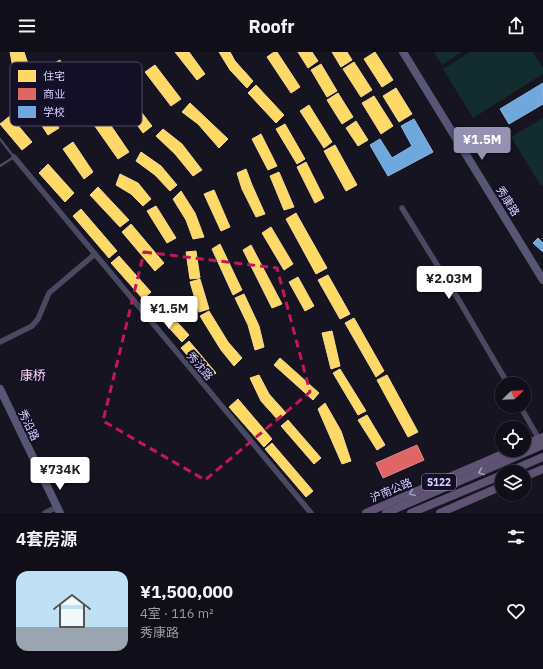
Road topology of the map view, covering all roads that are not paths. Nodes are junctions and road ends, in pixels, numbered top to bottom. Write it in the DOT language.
graph roads {
  1 [pos="403,52"];
  2 [pos="0,139"];
  3 [pos="14,157"];
  4 [pos="0,166"];
  5 [pos="402,208"];
  6 [pos="95,254"];
  7 [pos="543,280"];
  8 [pos="0,342"];
  9 [pos="504,377"];
  10 [pos="0,389"];
  11 [pos="525,413"];
  12 [pos="542,440"];
  13 [pos="531,443"];
  14 [pos="496,457"];
  15 [pos="543,457"];
  16 [pos="524,465"];
  17 [pos="543,469"];
  18 [pos="531,474"];
  19 [pos="495,478"];
  20 [pos="495,489"];
  21 [pos="59,510"];
  22 [pos="45,513"];
  23 [pos="311,513"];
  24 [pos="366,513"];
  25 [pos="386,513"];
  26 [pos="412,513"];
  27 [pos="440,513"];
  1 -- 7 [label="street, 秀康路"];
  2 -- 3 [label="lane"];
  3 -- 4 [label="lane"];
  3 -- 6 [label="street, 秀沈路"];
  5 -- 9 [label="street"];
  6 -- 8 [label="street"];
  6 -- 23 [label="street, 秀沈路"];
  10 -- 21 [label="street, 秀沿路"];
  11 -- 12 [label="street"];
  12 -- 13 [label="main road"];
  12 -- 25 [label="main road, one-way, bridge"];
  14 -- 24 [label="main road, 沪南公路 / S122, one-way"];
  15 -- 16 [label="main road"];
  17 -- 18 [label="main road"];
  19 -- 26 [label="main road"];
  20 -- 27 [label="main road, S122"];
  21 -- 22 [label="street"];
}
